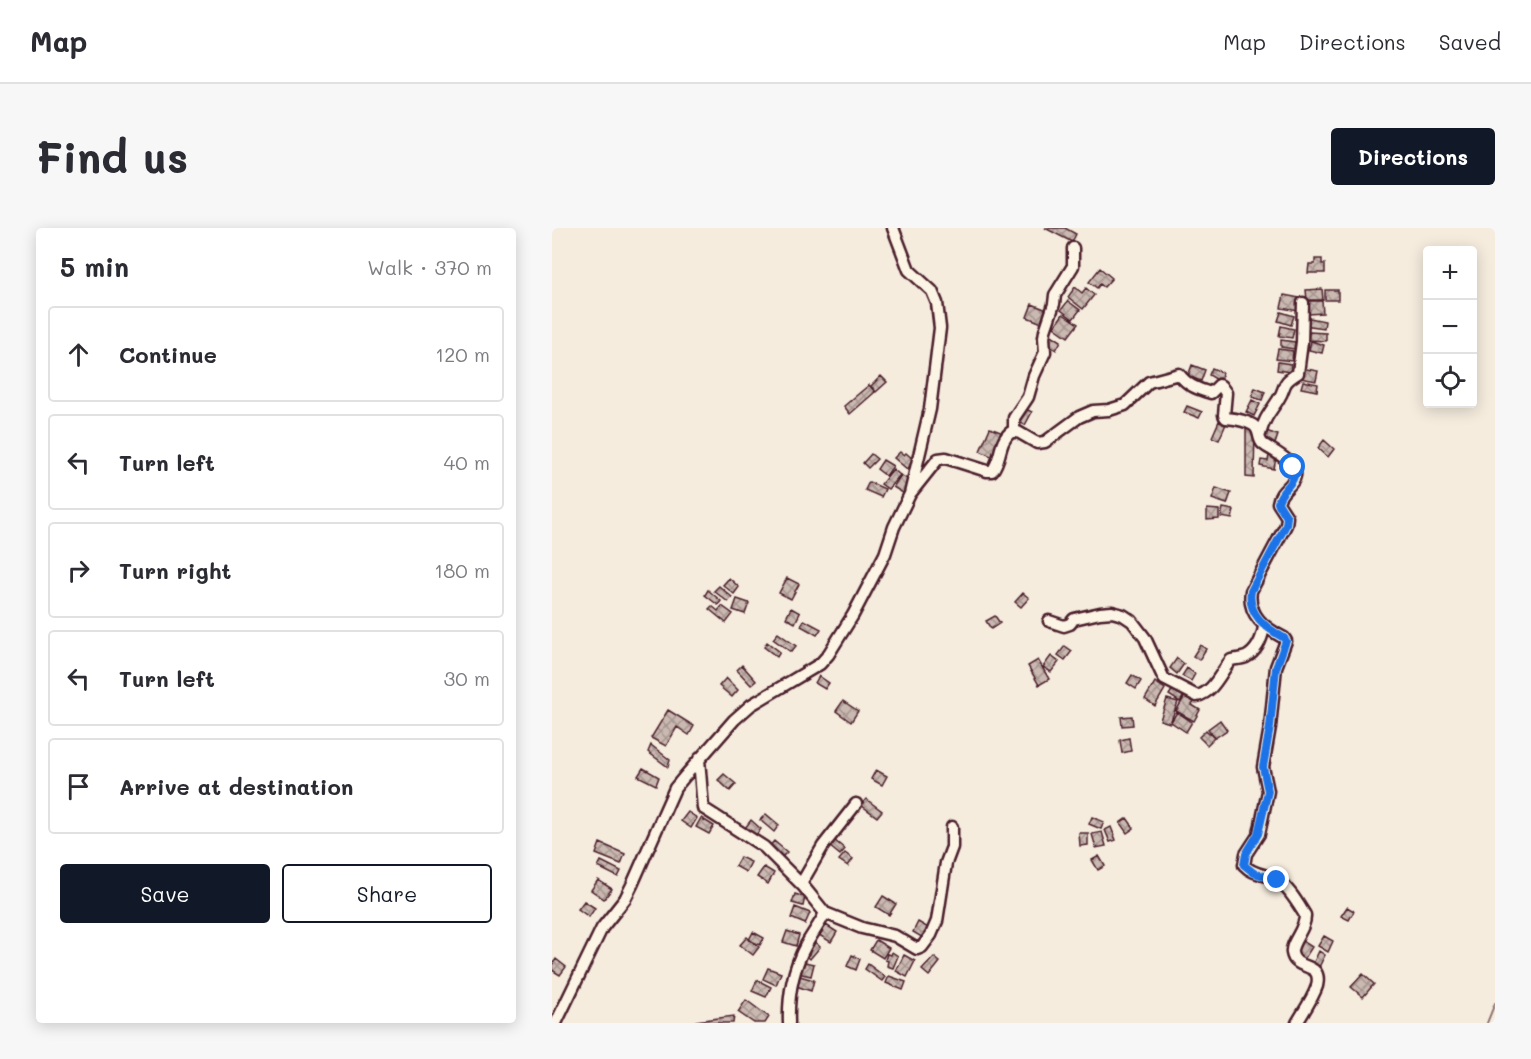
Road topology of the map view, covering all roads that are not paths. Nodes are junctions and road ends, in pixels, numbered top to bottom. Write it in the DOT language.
graph roads {
  1 [pos="893,228"];
  2 [pos="1073,248"];
  3 [pos="1303,303"];
  4 [pos="1014,430"];
  5 [pos="1260,434"];
  6 [pos="910,494"];
  7 [pos="1049,621"];
  8 [pos="1264,627"];
  9 [pos="699,759"];
  10 [pos="856,804"];
  11 [pos="952,827"];
  12 [pos="801,884"];
  13 [pos="825,913"];
  14 [pos="555,1023"];
  15 [pos="789,1023"];
  16 [pos="1297,1023"];
  1 -- 6 [label="street"];
  2 -- 4 [label="street"];
  3 -- 5 [label="street"];
  4 -- 5 [label="street"];
  4 -- 6 [label="street"];
  5 -- 8 [label="street"];
  6 -- 9 [label="street"];
  7 -- 8 [label="street"];
  8 -- 16 [label="street"];
  9 -- 12 [label="street"];
  9 -- 14 [label="street"];
  10 -- 12 [label="street"];
  11 -- 13 [label="street"];
  12 -- 13 [label="street"];
  13 -- 15 [label="street"];
}
